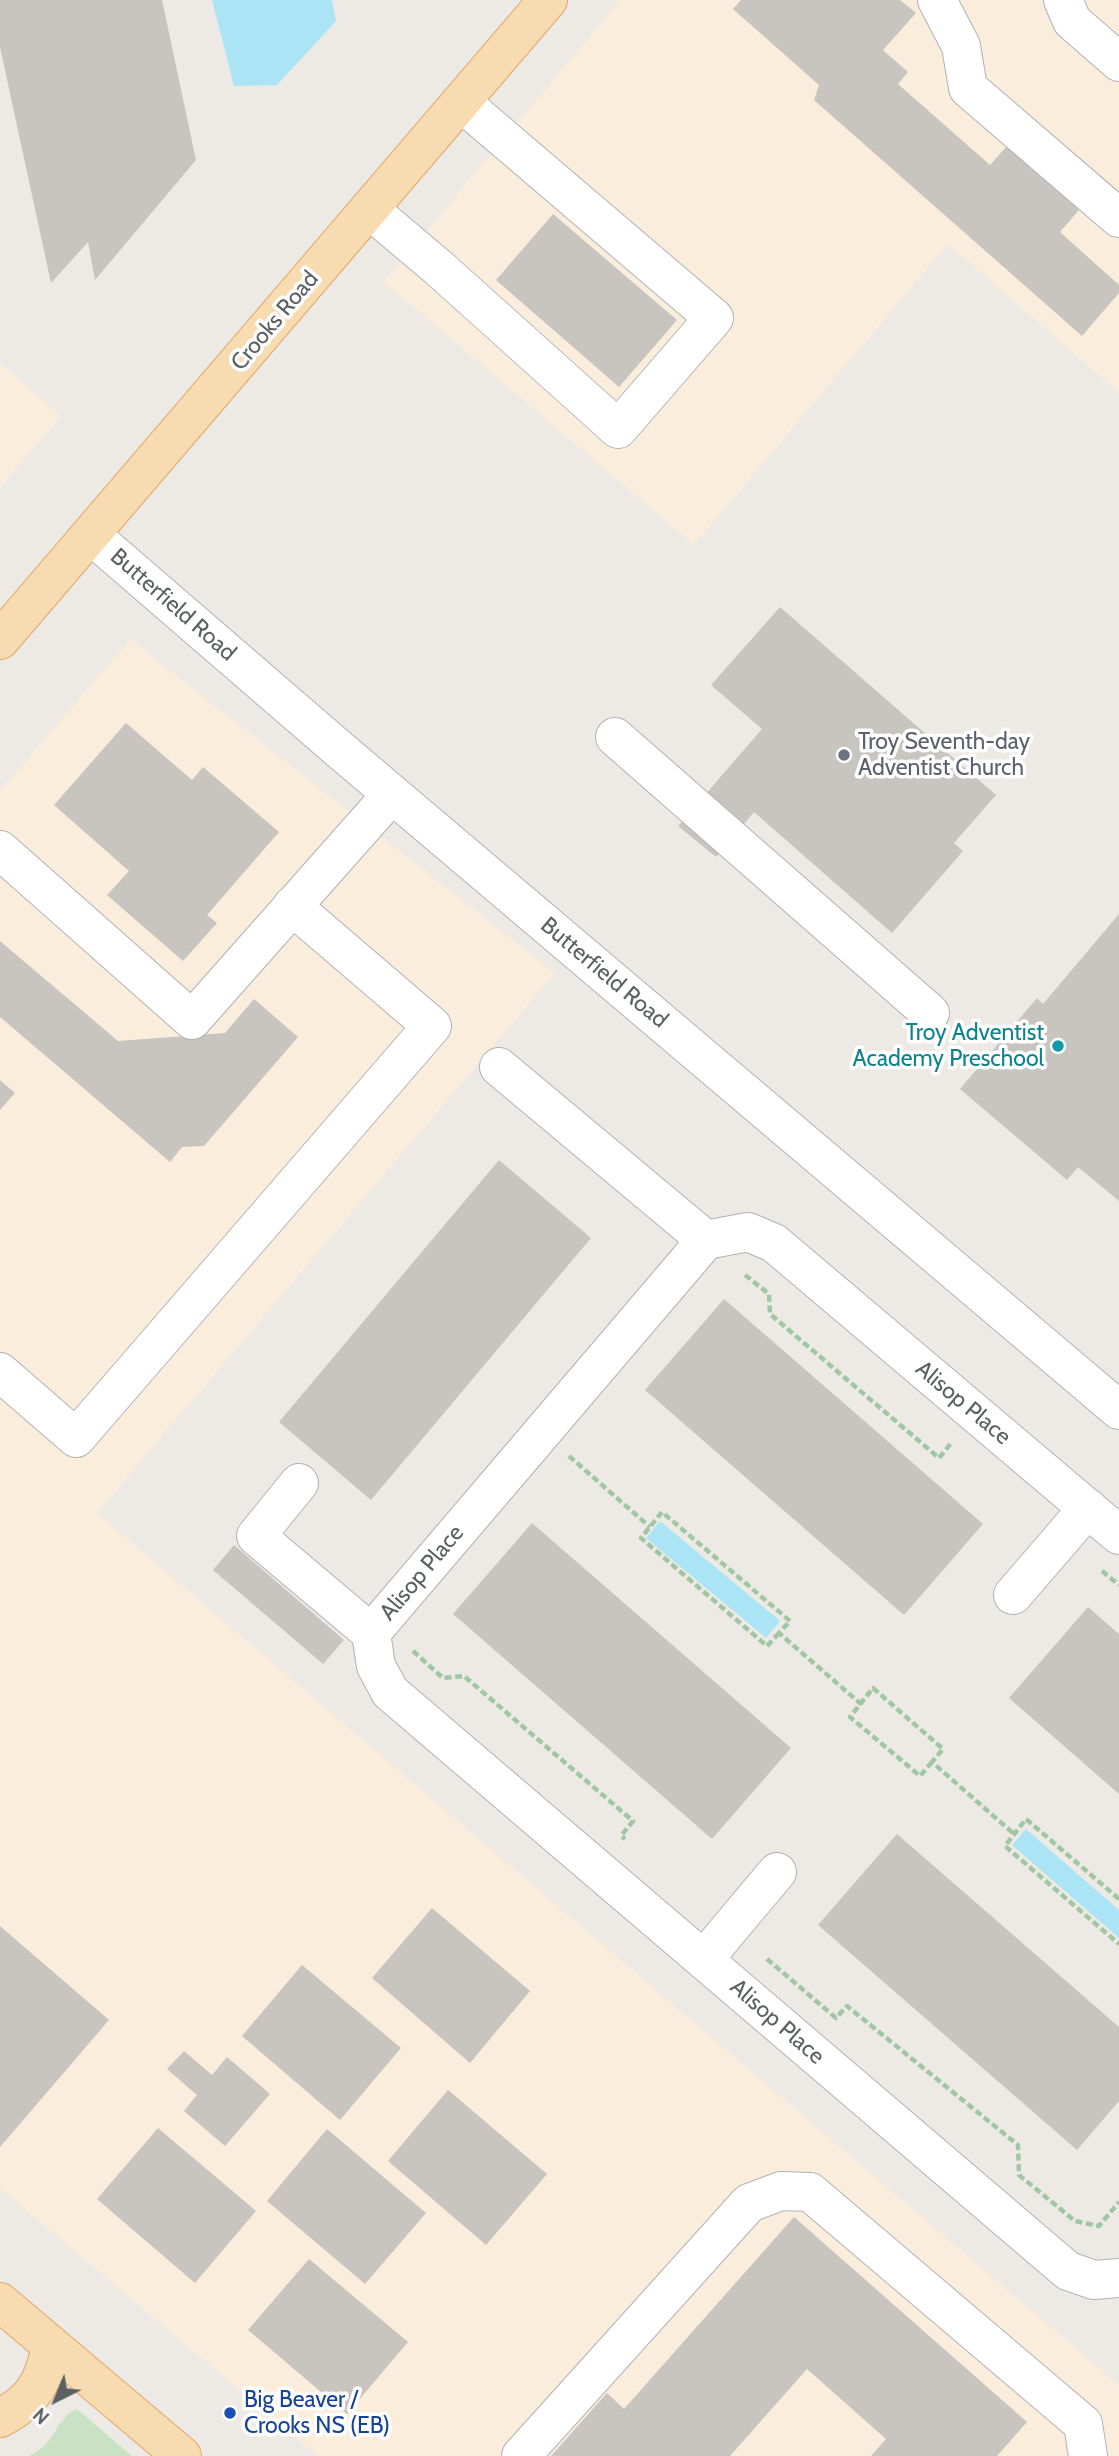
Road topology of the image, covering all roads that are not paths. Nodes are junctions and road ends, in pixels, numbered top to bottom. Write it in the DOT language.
graph roads {
  1 [pos="548,0"];
  2 [pos="937,0"];
  3 [pos="1063,0"];
  4 [pos="1119,62"];
  5 [pos="461,102"];
  6 [pos="369,209"];
  7 [pos="1119,218"];
  8 [pos="91,535"];
  9 [pos="0,640"];
  10 [pos="615,737"];
  11 [pos="392,794"];
  12 [pos="0,850"];
  13 [pos="292,906"];
  14 [pos="930,1013"];
  15 [pos="499,1067"];
  16 [pos="706,1240"];
  17 [pos="0,1372"];
  18 [pos="1119,1410"];
  19 [pos="299,1483"];
  20 [pos="1088,1508"];
  21 [pos="1119,1535"];
  22 [pos="1013,1595"];
  23 [pos="370,1633"];
  24 [pos="777,1872"];
  25 [pos="704,1959"];
  26 [pos="1119,2278"];
  27 [pos="0,2302"];
  28 [pos="51,2346"];
  29 [pos="0,2418"];
  30 [pos="182,2456"];
  31 [pos="521,2456"];
  32 [pos="1088,2456"];
  1 -- 5 [label="main road, Crooks Road"];
  2 -- 7 [label="street"];
  3 -- 4 [label="street"];
  5 -- 6 [label="main road, Crooks Road"];
  5 -- 6 [label="street"];
  6 -- 8 [label="main road, Crooks Road"];
  8 -- 9 [label="main road, Crooks Road"];
  8 -- 11 [label="street, Butterfield Road"];
  10 -- 14 [label="street"];
  11 -- 13 [label="street"];
  11 -- 18 [label="street, Butterfield Road"];
  12 -- 13 [label="street"];
  13 -- 17 [label="street"];
  15 -- 16 [label="street"];
  16 -- 20 [label="street, Alisop Place"];
  16 -- 23 [label="street, Alisop Place"];
  19 -- 23 [label="street"];
  20 -- 21 [label="street, Alisop Place"];
  20 -- 22 [label="street"];
  23 -- 25 [label="street, Alisop Place"];
  24 -- 25 [label="street"];
  25 -- 26 [label="street, Alisop Place"];
  27 -- 28 [label="main road"];
  28 -- 29 [label="main road"];
  28 -- 30 [label="main road"];
  31 -- 32 [label="street"];
}
